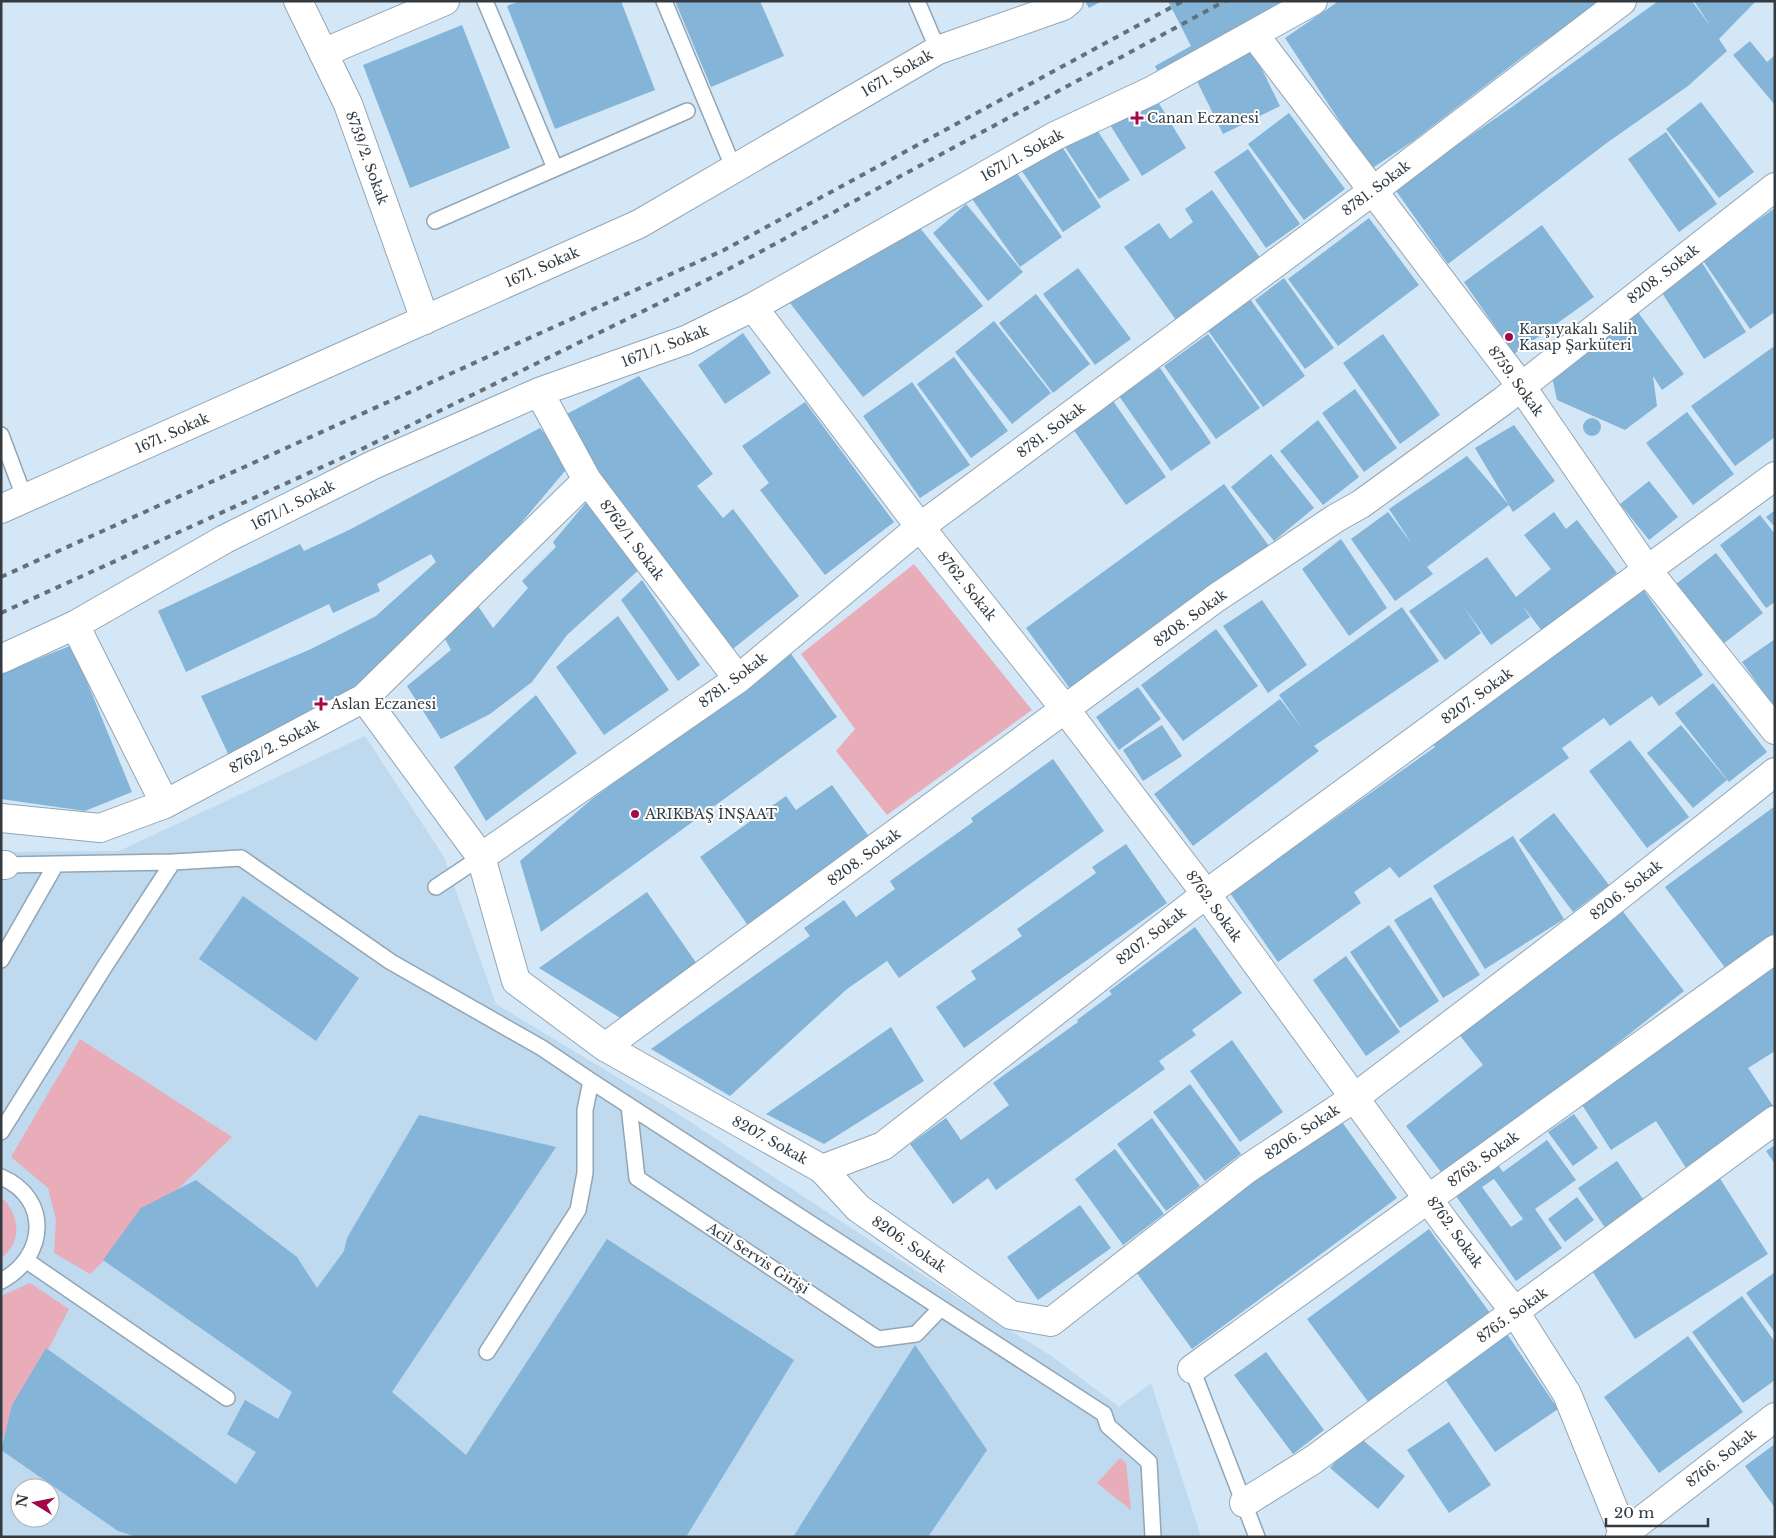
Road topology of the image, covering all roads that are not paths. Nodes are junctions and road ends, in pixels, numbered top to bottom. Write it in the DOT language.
graph roads {
  1 [pos="298,1"];
  2 [pos="445,1"];
  3 [pos="485,1"];
  4 [pos="664,1"];
  5 [pos="917,1"];
  6 [pos="1069,1"];
  7 [pos="1313,1"];
  8 [pos="1622,1"];
  9 [pos="1254,34"];
  10 [pos="938,50"];
  11 [pos="323,53"];
  12 [pos="686,111"];
  13 [pos="555,168"];
  14 [pos="734,169"];
  15 [pos="1775,187"];
  16 [pos="1374,190"];
  17 [pos="435,221"];
  18 [pos="754,307"];
  19 [pos="425,320"];
  20 [pos="1521,386"];
  21 [pos="539,392"];
  22 [pos="1,435"];
  23 [pos="1775,476"];
  24 [pos="587,480"];
  25 [pos="13,504"];
  26 [pos="920,528"];
  27 [pos="1648,571"];
  28 [pos="75,625"];
  29 [pos="1,660"];
  30 [pos="738,679"];
  31 [pos="364,698"];
  32 [pos="1065,709"];
  33 [pos="1775,730"];
  34 [pos="1775,772"];
  35 [pos="165,804"];
  36 [pos="1,818"];
  37 [pos="481,857"];
  38 [pos="174,862"];
  39 [pos="56,864"];
  40 [pos="3,865"];
  41 [pos="436,887"];
  42 [pos="1206,894"];
  43 [pos="1775,949"];
  44 [pos="1,960"];
  45 [pos="605,1047"];
  46 [pos="591,1082"];
  47 [pos="1354,1098"];
  48 [pos="629,1106"];
  49 [pos="1775,1120"];
  50 [pos="1,1132"];
  51 [pos="822,1169"];
  52 [pos="1,1177"];
  53 [pos="1429,1198"];
  54 [pos="27,1261"];
  55 [pos="1,1281"];
  56 [pos="940,1309"];
  57 [pos="1515,1312"];
  58 [pos="487,1352"];
  59 [pos="1192,1369"];
  60 [pos="227,1398"];
  61 [pos="1775,1417"];
  62 [pos="1244,1502"];
  63 [pos="1623,1536"];
  64 [pos="1153,1537"];
  65 [pos="1257,1537"];
  1 -- 11 [label="street, 8759/2. Sokak"];
  2 -- 11 [label="street"];
  3 -- 13 [label="lane"];
  4 -- 14 [label="lane"];
  5 -- 10 [label="lane"];
  6 -- 10 [label="street, 1671. Sokak"];
  7 -- 9 [label="street, 1671/1. Sokak"];
  8 -- 16 [label="street, 8781. Sokak"];
  9 -- 16 [label="street, 8759. Sokak"];
  9 -- 18 [label="street, 1671/1. Sokak"];
  10 -- 14 [label="street, 1671. Sokak"];
  11 -- 19 [label="street, 8759/2. Sokak"];
  12 -- 13 [label="lane"];
  13 -- 17 [label="lane"];
  14 -- 19 [label="street, 1671. Sokak"];
  15 -- 20 [label="street, 8208. Sokak"];
  16 -- 20 [label="street, 8759. Sokak"];
  16 -- 26 [label="street, 8781. Sokak"];
  18 -- 21 [label="street, 1671/1. Sokak"];
  18 -- 26 [label="street, 8762. Sokak"];
  19 -- 25 [label="street, 1671. Sokak"];
  20 -- 27 [label="street, 8759. Sokak"];
  20 -- 32 [label="street, 8208. Sokak"];
  21 -- 24 [label="street, 8762/1. Sokak"];
  21 -- 28 [label="street, 1671/1. Sokak"];
  22 -- 25 [label="lane"];
  23 -- 27 [label="street, 8207. Sokak"];
  24 -- 30 [label="street, 8762/1. Sokak"];
  24 -- 31 [label="street, 8762/2. Sokak"];
  26 -- 30 [label="street, 8781. Sokak"];
  26 -- 32 [label="street, 8762. Sokak"];
  27 -- 33 [label="street, 8759. Sokak"];
  27 -- 42 [label="street, 8207. Sokak"];
  28 -- 29 [label="street, 1671/1. Sokak"];
  28 -- 35 [label="street"];
  30 -- 37 [label="street, 8781. Sokak"];
  31 -- 35 [label="street, 8762/2. Sokak"];
  31 -- 37 [label="street"];
  32 -- 42 [label="street, 8762. Sokak"];
  32 -- 45 [label="street, 8208. Sokak"];
  34 -- 47 [label="street, 8206. Sokak"];
  35 -- 36 [label="street, 8762/2. Sokak"];
  37 -- 41 [label="lane"];
  37 -- 45 [label="street, 8207. Sokak"];
  38 -- 39 [label="lane"];
  38 -- 46 [label="lane"];
  38 -- 50 [label="lane"];
  39 -- 40 [label="lane"];
  39 -- 44 [label="lane"];
  42 -- 47 [label="street, 8762. Sokak"];
  42 -- 51 [label="street, 8207. Sokak"];
  43 -- 53 [label="street, 8763. Sokak"];
  45 -- 51 [label="street, 8207. Sokak"];
  46 -- 48 [label="lane"];
  46 -- 58 [label="lane"];
  47 -- 51 [label="street, 8206. Sokak"];
  47 -- 53 [label="street, 8762. Sokak"];
  48 -- 56 [label="lane"];
  48 -- 56 [label="lane, Acil Servis Girişi"];
  49 -- 57 [label="street, 8765. Sokak"];
  52 -- 54 [label="lane"];
  53 -- 57 [label="street, 8762. Sokak"];
  53 -- 59 [label="street, 8763. Sokak"];
  54 -- 55 [label="lane"];
  54 -- 60 [label="lane"];
  56 -- 64 [label="lane"];
  57 -- 62 [label="street, 8765. Sokak"];
  57 -- 63 [label="street, 8762. Sokak"];
  59 -- 62 [label="lane"];
  61 -- 63 [label="street, 8766. Sokak"];
  62 -- 65 [label="lane"];
}
